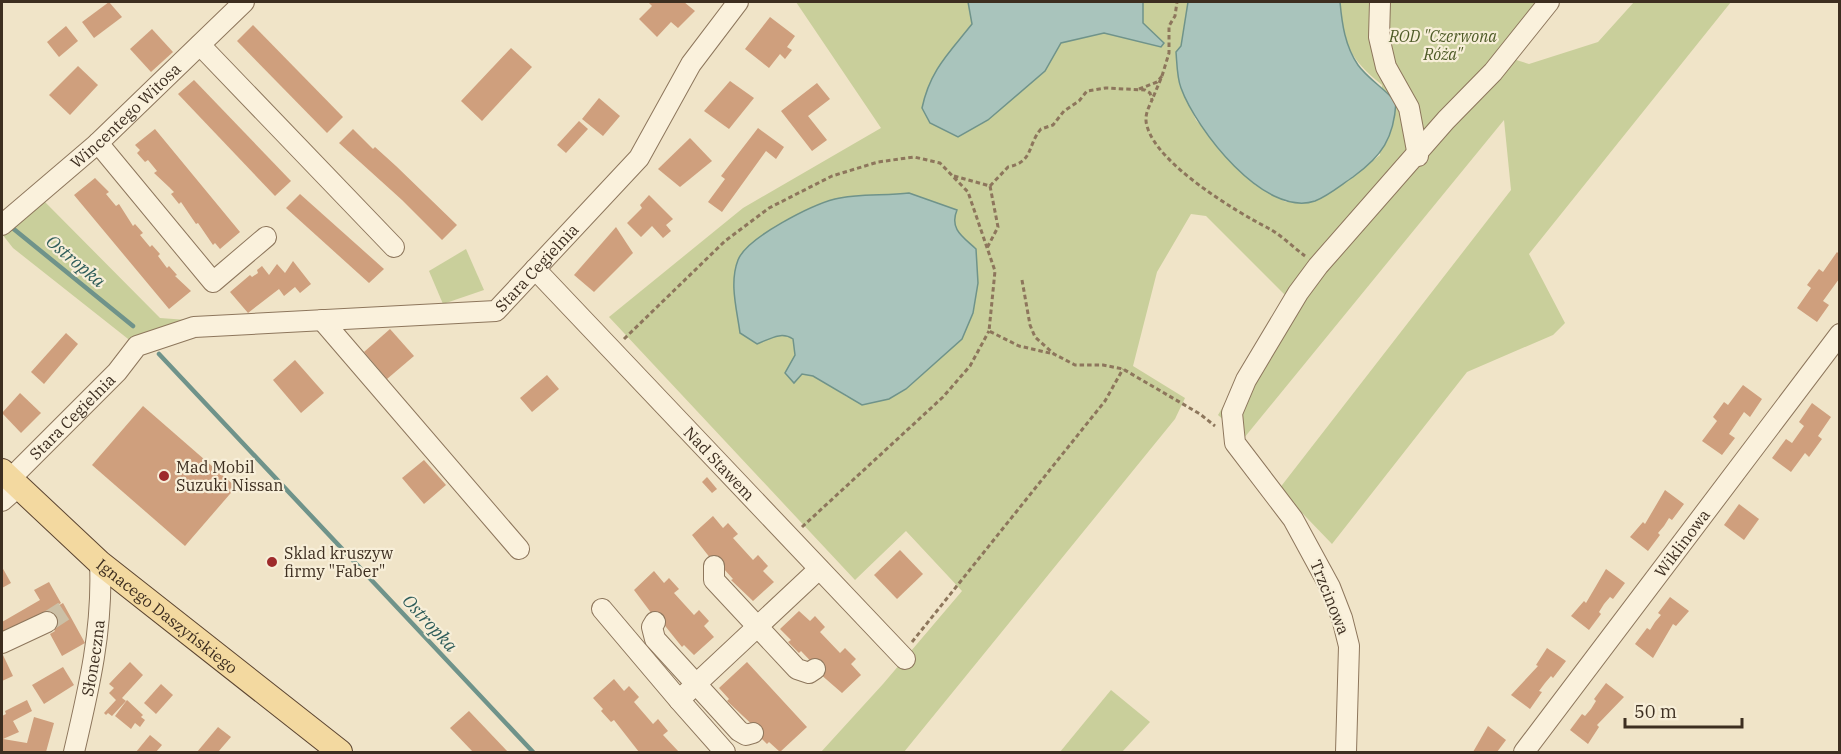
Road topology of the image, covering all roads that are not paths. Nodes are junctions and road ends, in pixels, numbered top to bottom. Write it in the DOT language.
graph roads {
  1 [pos="244,2"];
  2 [pos="738,2"];
  3 [pos="1380,2"];
  4 [pos="1549,2"];
  5 [pos="200,45"];
  6 [pos="98,143"];
  7 [pos="1418,156"];
  8 [pos="6,221"];
  9 [pos="266,237"];
  10 [pos="394,247"];
  11 [pos="535,270"];
  12 [pos="322,320"];
  13 [pos="1839,334"];
  14 [pos="8,485"];
  15 [pos="519,549"];
  16 [pos="100,562"];
  17 [pos="714,566"];
  18 [pos="819,568"];
  19 [pos="602,609"];
  20 [pos="655,621"];
  21 [pos="46,622"];
  22 [pos="758,626"];
  23 [pos="2,643"];
  24 [pos="903,657"];
  25 [pos="815,669"];
  26 [pos="695,685"];
  27 [pos="679,700"];
  28 [pos="753,733"];
  29 [pos="318,744"];
  30 [pos="74,753"];
  31 [pos="340,753"];
  32 [pos="725,753"];
  33 [pos="1346,753"];
  34 [pos="1524,753"];
  1 -- 5 [label="street, Wincentego Witosa"];
  2 -- 11 [label="street, Stara Cegielnia"];
  3 -- 7 [label="street"];
  4 -- 7 [label="street"];
  5 -- 6 [label="street, Wincentego Witosa"];
  5 -- 10 [label="street"];
  6 -- 8 [label="street, Wincentego Witosa"];
  6 -- 9 [label="street"];
  7 -- 33 [label="street, Trzcinowa"];
  11 -- 12 [label="street, Stara Cegielnia"];
  11 -- 18 [label="street, Nad Stawem"];
  12 -- 14 [label="street, Stara Cegielnia"];
  12 -- 15 [label="street"];
  13 -- 34 [label="street, Wiklinowa"];
  14 -- 16 [label="main road, Ignacego Daszyńskiego"];
  16 -- 29 [label="main road, Ignacego Daszyńskiego"];
  16 -- 30 [label="street, Słoneczna"];
  17 -- 22 [label="street"];
  18 -- 22 [label="street"];
  18 -- 24 [label="street, Nad Stawem"];
  19 -- 27 [label="street"];
  20 -- 26 [label="street"];
  21 -- 23 [label="street"];
  22 -- 25 [label="street"];
  22 -- 26 [label="street"];
  26 -- 27 [label="street"];
  26 -- 28 [label="street"];
  27 -- 32 [label="street"];
  29 -- 31 [label="main road, Ignacego Daszyńskiego"];
}
